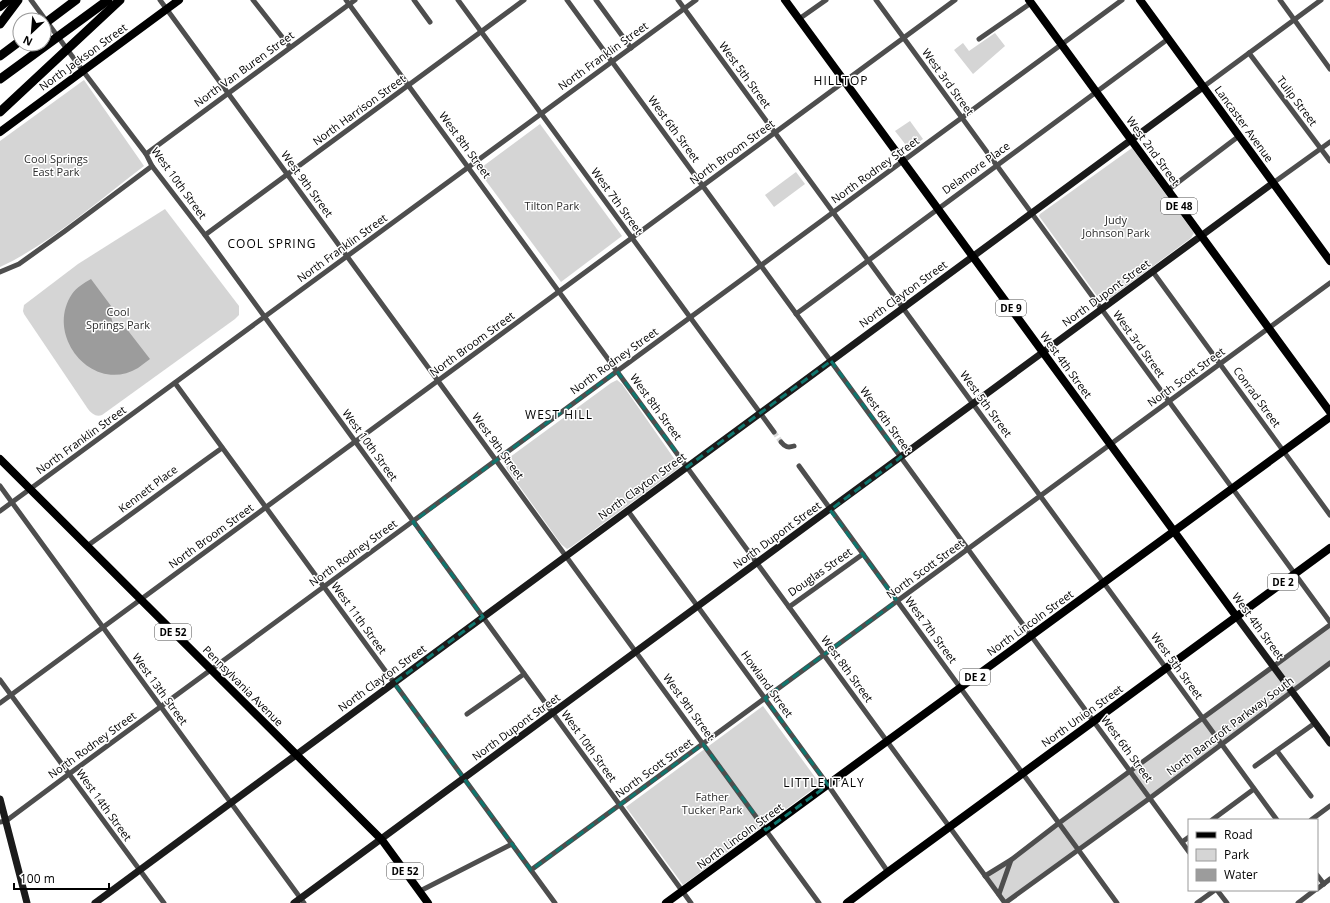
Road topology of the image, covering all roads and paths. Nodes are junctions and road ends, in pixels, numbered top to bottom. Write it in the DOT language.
graph roads {
  1 [pos="9,0"];
  2 [pos="18,0"];
  3 [pos="76,0"];
  4 [pos="108,0"];
  5 [pos="120,0"];
  6 [pos="160,0"];
  7 [pos="179,0"];
  8 [pos="253,0"];
  9 [pos="355,0"];
  10 [pos="414,0"];
  11 [pos="458,0"];
  12 [pos="524,0"];
  13 [pos="569,0"];
  14 [pos="596,0"];
  15 [pos="678,0"];
  16 [pos="696,0"];
  17 [pos="785,0"];
  18 [pos="826,0"];
  19 [pos="876,0"];
  20 [pos="955,0"];
  21 [pos="1122,0"];
  22 [pos="1140,0"];
  23 [pos="1280,0"];
  24 [pos="1321,0"];
  25 [pos="33,2"];
  26 [pos="348,2"];
  27 [pos="1030,2"];
  28 [pos="0,7"];
  29 [pos="684,8"];
  30 [pos="167,9"];
  31 [pos="52,18"];
  32 [pos="799,19"];
  33 [pos="1294,20"];
  34 [pos="430,22"];
  35 [pos="0,24"];
  36 [pos="481,32"];
  37 [pos="903,38"];
  38 [pos="979,39"];
  39 [pos="1168,39"];
  40 [pos="1062,45"];
  41 [pos="12,47"];
  42 [pos="290,48"];
  43 [pos="631,48"];
  44 [pos="1249,53"];
  45 [pos="0,56"];
  46 [pos="612,62"];
  47 [pos="1330,69"];
  48 [pos="83,71"];
  49 [pos="0,79"];
  50 [pos="845,81"];
  51 [pos="409,85"];
  52 [pos="1203,87"];
  53 [pos="1096,92"];
  54 [pos="228,93"];
  55 [pos="0,112"];
  56 [pos="541,114"];
  57 [pos="962,118"];
  58 [pos="0,132"];
  59 [pos="775,133"];
  60 [pos="1239,136"];
  61 [pos="1131,140"];
  62 [pos="1330,142"];
  63 [pos="1321,148"];
  64 [pos="146,154"];
  65 [pos="903,161"];
  66 [pos="1330,161"];
  67 [pos="997,165"];
  68 [pos="152,166"];
  69 [pos="469,167"];
  70 [pos="287,174"];
  71 [pos="1273,184"];
  72 [pos="703,186"];
  73 [pos="1168,190"];
  74 [pos="938,209"];
  75 [pos="833,213"];
  76 [pos="1032,213"];
  77 [pos="205,235"];
  78 [pos="1201,236"];
  79 [pos="632,238"];
  80 [pos="347,256"];
  81 [pos="973,256"];
  82 [pos="868,260"];
  83 [pos="1330,261"];
  84 [pos="761,266"];
  85 [pos="0,272"];
  86 [pos="1153,272"];
  87 [pos="1330,283"];
  88 [pos="559,292"];
  89 [pos="903,308"];
  90 [pos="1102,310"];
  91 [pos="796,314"];
  92 [pos="264,317"];
  93 [pos="690,318"];
  94 [pos="1269,328"];
  95 [pos="1043,353"];
  96 [pos="831,361"];
  97 [pos="1220,364"];
  98 [pos="617,371"];
  99 [pos="438,381"];
  100 [pos="175,383"];
  101 [pos="1169,402"];
  102 [pos="973,404"];
  103 [pos="1330,412"];
  104 [pos="760,413"];
  105 [pos="1330,418"];
  106 [pos="774,432"];
  107 [pos="355,442"];
  108 [pos="781,442"];
  109 [pos="1111,444"];
  110 [pos="794,446"];
  111 [pos="222,448"];
  112 [pos="1284,451"];
  113 [pos="901,457"];
  114 [pos="0,459"];
  115 [pos="496,460"];
  116 [pos="799,466"];
  117 [pos="687,467"];
  118 [pos="0,486"];
  119 [pos="1233,488"];
  120 [pos="30,489"];
  121 [pos="1040,496"];
  122 [pos="12,502"];
  123 [pos="266,508"];
  124 [pos="628,510"];
  125 [pos="830,510"];
  126 [pos="0,511"];
  127 [pos="1330,515"];
  128 [pos="413,522"];
  129 [pos="1174,531"];
  130 [pos="87,546"];
  131 [pos="1330,548"];
  132 [pos="968,549"];
  133 [pos="863,554"];
  134 [pos="566,556"];
  135 [pos="757,563"];
  136 [pos="1295,574"];
  137 [pos="1104,583"];
  138 [pos="324,587"];
  139 [pos="141,600"];
  140 [pos="897,601"];
  141 [pos="698,607"];
  142 [pos="789,607"];
  143 [pos="1236,616"];
  144 [pos="483,617"];
  145 [pos="1330,622"];
  146 [pos="1330,625"];
  147 [pos="103,628"];
  148 [pos="1031,636"];
  149 [pos="636,652"];
  150 [pos="824,655"];
  151 [pos="1330,663"];
  152 [pos="1273,666"];
  153 [pos="1166,668"];
  154 [pos="211,670"];
  155 [pos="524,674"];
  156 [pos="0,680"];
  157 [pos="394,683"];
  158 [pos="960,688"];
  159 [pos="1292,692"];
  160 [pos="11,695"];
  161 [pos="765,698"];
  162 [pos="0,703"];
  163 [pos="161,707"];
  164 [pos="467,714"];
  165 [pos="553,714"];
  166 [pos="1202,718"];
  167 [pos="1094,721"];
  168 [pos="1315,723"];
  169 [pos="887,741"];
  170 [pos="1330,743"];
  171 [pos="703,744"];
  172 [pos="1221,744"];
  173 [pos="1277,751"];
  174 [pos="296,755"];
  175 [pos="1255,766"];
  176 [pos="1130,770"];
  177 [pos="69,774"];
  178 [pos="1023,774"];
  179 [pos="464,779"];
  180 [pos="828,785"];
  181 [pos="1254,789"];
  182 [pos="1310,796"];
  183 [pos="1150,798"];
  184 [pos="0,799"];
  185 [pos="231,803"];
  186 [pos="619,805"];
  187 [pos="1330,806"];
  188 [pos="1213,819"];
  189 [pos="1276,819"];
  190 [pos="1312,819"];
  191 [pos="3,821"];
  192 [pos="1059,823"];
  193 [pos="950,827"];
  194 [pos="766,830"];
  195 [pos="1188,838"];
  196 [pos="382,840"];
  197 [pos="1182,842"];
  198 [pos="512,844"];
  199 [pos="1078,849"];
  200 [pos="1188,851"];
  201 [pos="1010,860"];
  202 [pos="140,870"];
  203 [pos="531,870"];
  204 [pos="888,872"];
  205 [pos="986,876"];
  206 [pos="1318,876"];
  207 [pos="1330,879"];
  208 [pos="1324,884"];
  209 [pos="1318,888"];
  210 [pos="420,891"];
  211 [pos="682,891"];
  212 [pos="1215,891"];
  213 [pos="1217,891"];
  214 [pos="1313,891"];
  215 [pos="999,894"];
  216 [pos="303,901"];
  217 [pos="27,903"];
  218 [pos="95,903"];
  219 [pos="164,903"];
  220 [pos="294,903"];
  221 [pos="428,903"];
  222 [pos="555,903"];
  223 [pos="666,903"];
  224 [pos="691,903"];
  225 [pos="819,903"];
  226 [pos="847,903"];
  227 [pos="1005,903"];
  228 [pos="1117,903"];
  229 [pos="1197,903"];
  230 [pos="1226,903"];
  231 [pos="1298,903"];
  1 -- 28 [label="main road"];
  2 -- 35 [label="highway"];
  3 -- 31 [label="highway"];
  4 -- 49 [label="highway"];
  5 -- 55 [label="highway"];
  6 -- 30 [label="street, West 9th Street"];
  7 -- 30 [label="main road, North Jackson Street"];
  8 -- 42 [label="street"];
  9 -- 26 [label="street, North Van Buren Street"];
  10 -- 34 [label="street"];
  11 -- 36 [label="street, West 7th Street"];
  12 -- 36 [label="street, North Harrison Street"];
  13 -- 46 [label="street, West 6th Street"];
  14 -- 43 [label="street"];
  15 -- 29 [label="street, West 5th Street"];
  16 -- 29 [label="street, North Franklin Street"];
  17 -- 32 [label="main road, West 4th Street / DE 9"];
  18 -- 32 [label="street"];
  19 -- 37 [label="street, West 3rd Street"];
  20 -- 37 [label="street, North Broom Street"];
  21 -- 40 [label="street, North Rodney Street"];
  22 -- 39 [label="main road, Lancaster Avenue"];
  23 -- 33 [label="street"];
  24 -- 33 [label="street"];
  25 -- 48 [label="street, West 10th Street"];
  26 -- 42 [label="street, North Van Buren Street"];
  26 -- 51 [label="street, West 8th Street"];
  27 -- 38 [label="street"];
  27 -- 40 [label="main road, West 2nd Street / DE 48"];
  29 -- 43 [label="street, North Franklin Street"];
  29 -- 59 [label="street, West 5th Street"];
  30 -- 48 [label="main road, North Jackson Street"];
  30 -- 54 [label="street, West 9th Street"];
  32 -- 50 [label="main road, West 4th Street / DE 9"];
  33 -- 44 [label="street"];
  33 -- 47 [label="street"];
  36 -- 51 [label="street, North Harrison Street"];
  36 -- 56 [label="street, West 7th Street"];
  37 -- 50 [label="street, North Broom Street"];
  37 -- 57 [label="street, West 3rd Street"];
  39 -- 52 [label="main road, Lancaster Avenue"];
  39 -- 53 [label="street, Delamore Place"];
  40 -- 53 [label="main road, West 2nd Street / DE 48"];
  40 -- 57 [label="street, North Rodney Street"];
  41 -- 45 [label="highway"];
  42 -- 54 [label="street, North Van Buren Street"];
  43 -- 46 [label="street, North Franklin Street"];
  44 -- 52 [label="street"];
  44 -- 63 [label="street, Tulip Street"];
  46 -- 56 [label="street, North Franklin Street"];
  46 -- 72 [label="street, West 6th Street"];
  48 -- 58 [label="main road, North Jackson Street"];
  48 -- 64 [label="street, West 10th Street"];
  50 -- 59 [label="street, North Broom Street"];
  50 -- 65 [label="main road, West 4th Street / DE 9"];
  51 -- 69 [label="street, West 8th Street"];
  51 -- 70 [label="street, North Harrison Street"];
  52 -- 60 [label="main road, Lancaster Avenue"];
  52 -- 61 [label="street, North Clayton Street"];
  53 -- 61 [label="main road, West 2nd Street / DE 48"];
  53 -- 67 [label="street, Delamore Place"];
  54 -- 64 [label="street, North Van Buren Street"];
  54 -- 70 [label="street, West 9th Street"];
  56 -- 69 [label="street, North Franklin Street"];
  56 -- 79 [label="street, West 7th Street"];
  57 -- 65 [label="street, North Rodney Street"];
  57 -- 67 [label="street, West 3rd Street"];
  59 -- 72 [label="street, North Broom Street"];
  59 -- 75 [label="street, West 5th Street"];
  60 -- 71 [label="main road, Lancaster Avenue"];
  60 -- 73 [label="street"];
  61 -- 73 [label="main road, West 2nd Street / DE 48"];
  61 -- 76 [label="street, North Clayton Street"];
  62 -- 63 [label="street"];
  63 -- 66 [label="street, Tulip Street"];
  63 -- 71 [label="street"];
  64 -- 68 [label="street, West 10th Street"];
  65 -- 74 [label="main road, West 4th Street / DE 9"];
  65 -- 75 [label="street, North Rodney Street"];
  67 -- 74 [label="street, Delamore Place"];
  67 -- 76 [label="street, West 3rd Street"];
  68 -- 77 [label="street, West 10th Street"];
  68 -- 85 [label="street"];
  69 -- 80 [label="street, North Franklin Street"];
  69 -- 88 [label="street, West 8th Street"];
  70 -- 77 [label="street, North Harrison Street"];
  70 -- 80 [label="street, West 9th Street"];
  71 -- 78 [label="street, North Dupont Street"];
  71 -- 83 [label="main road, Lancaster Avenue"];
  72 -- 79 [label="street, North Broom Street"];
  72 -- 84 [label="street, West 6th Street"];
  73 -- 78 [label="main road, West 2nd Street / DE 48"];
  74 -- 81 [label="main road, West 4th Street / DE 9"];
  74 -- 82 [label="street, Delamore Place"];
  75 -- 82 [label="street, West 5th Street"];
  75 -- 84 [label="street, North Rodney Street"];
  76 -- 81 [label="street, North Clayton Street"];
  76 -- 90 [label="street, West 3rd Street"];
  77 -- 92 [label="street, West 10th Street"];
  78 -- 86 [label="street, North Dupont Street"];
  78 -- 94 [label="main road, West 2nd Street / DE 48"];
  79 -- 88 [label="street, North Broom Street"];
  79 -- 93 [label="street, West 7th Street"];
  80 -- 92 [label="street, North Franklin Street"];
  80 -- 99 [label="street, West 9th Street"];
  81 -- 89 [label="street, North Clayton Street"];
  81 -- 95 [label="main road, West 4th Street / DE 9"];
  82 -- 89 [label="street, West 5th Street"];
  82 -- 91 [label="street, Delamore Place"];
  84 -- 91 [label="street, West 6th Street"];
  84 -- 93 [label="street, North Rodney Street"];
  86 -- 90 [label="street, North Dupont Street"];
  86 -- 97 [label="street, Conrad Street"];
  87 -- 94 [label="street, North Scott Street"];
  88 -- 98 [label="street, West 8th Street"];
  88 -- 99 [label="street, North Broom Street"];
  89 -- 96 [label="street, North Clayton Street"];
  89 -- 102 [label="street, West 5th Street"];
  90 -- 95 [label="street, North Dupont Street"];
  90 -- 101 [label="street, West 3rd Street"];
  91 -- 96 [label="street, West 6th Street"];
  92 -- 100 [label="street, North Franklin Street"];
  92 -- 107 [label="street, West 10th Street"];
  93 -- 98 [label="street, North Rodney Street"];
  93 -- 104 [label="street, West 7th Street"];
  94 -- 97 [label="street, North Scott Street"];
  94 -- 103 [label="main road, West 2nd Street / DE 48"];
  95 -- 102 [label="street, North Dupont Street"];
  95 -- 109 [label="main road, West 4th Street / DE 9"];
  96 -- 104 [label="street, North Clayton Street"];
  96 -- 113 [label="street, West 6th Street"];
  97 -- 101 [label="street, North Scott Street"];
  97 -- 112 [label="street, Conrad Street"];
  98 -- 115 [label="street, North Rodney Street"];
  98 -- 117 [label="street, West 8th Street"];
  99 -- 107 [label="street, North Broom Street"];
  99 -- 115 [label="street, West 9th Street"];
  100 -- 111 [label="street, West 11th Street"];
  100 -- 120 [label="street, North Franklin Street"];
  101 -- 109 [label="street, North Scott Street"];
  101 -- 119 [label="street, West 3rd Street"];
  102 -- 113 [label="street, North Dupont Street"];
  102 -- 121 [label="street, West 5th Street"];
  104 -- 106 [label="street, West 7th Street"];
  104 -- 117 [label="street, North Clayton Street"];
  105 -- 112 [label="main road, North Lincoln Street / DE 2"];
  107 -- 123 [label="street, North Broom Street"];
  107 -- 128 [label="street, West 10th Street"];
  108 -- 110 [label="street"];
  109 -- 121 [label="street, North Scott Street"];
  109 -- 129 [label="main road, West 4th Street / DE 9"];
  111 -- 123 [label="street, West 11th Street"];
  111 -- 130 [label="street, Kennett Place"];
  112 -- 119 [label="main road, North Lincoln Street / DE 2"];
  112 -- 127 [label="street, Conrad Street"];
  113 -- 125 [label="street, North Dupont Street"];
  113 -- 132 [label="street, West 6th Street"];
  114 -- 120 [label="main road, Pennsylvania Avenue / DE 52"];
  115 -- 128 [label="street, North Rodney Street"];
  115 -- 134 [label="street, West 9th Street"];
  116 -- 125 [label="street, West 7th Street"];
  117 -- 124 [label="street, North Clayton Street"];
  117 -- 135 [label="street, West 8th Street"];
  118 -- 122 [label="street, West 13th Street"];
  119 -- 129 [label="main road, North Lincoln Street / DE 2"];
  119 -- 136 [label="street, West 3rd Street"];
  120 -- 122 [label="street, North Franklin Street"];
  120 -- 130 [label="main road, Pennsylvania Avenue / DE 52"];
  121 -- 132 [label="street, North Scott Street"];
  121 -- 137 [label="street, West 5th Street"];
  122 -- 126 [label="street, North Franklin Street"];
  122 -- 147 [label="street, West 13th Street"];
  123 -- 138 [label="street, West 11th Street"];
  123 -- 139 [label="street, North Broom Street"];
  124 -- 134 [label="street, North Clayton Street"];
  124 -- 141 [label="street, Howland Street"];
  125 -- 133 [label="street, West 7th Street"];
  125 -- 135 [label="street, North Dupont Street"];
  128 -- 138 [label="street, North Rodney Street"];
  128 -- 144 [label="street, West 10th Street"];
  129 -- 137 [label="main road, North Lincoln Street / DE 2"];
  129 -- 143 [label="main road, West 4th Street / DE 9"];
  130 -- 139 [label="main road, Pennsylvania Avenue / DE 52"];
  131 -- 136 [label="main road, North Union Street / DE 2"];
  132 -- 140 [label="street, North Scott Street"];
  132 -- 148 [label="street, West 6th Street"];
  133 -- 140 [label="street, West 7th Street"];
  133 -- 142 [label="street, Douglas Street"];
  134 -- 144 [label="street, North Clayton Street"];
  134 -- 149 [label="street, West 9th Street"];
  135 -- 141 [label="street, North Dupont Street"];
  135 -- 142 [label="street, West 8th Street"];
  136 -- 143 [label="main road, North Union Street / DE 2"];
  136 -- 145 [label="street, West 3rd Street"];
  137 -- 148 [label="main road, North Lincoln Street / DE 2"];
  137 -- 153 [label="street, West 5th Street"];
  138 -- 154 [label="street, North Rodney Street"];
  138 -- 157 [label="street, West 11th Street"];
  139 -- 147 [label="street, North Broom Street"];
  139 -- 154 [label="main road, Pennsylvania Avenue / DE 52"];
  140 -- 150 [label="street, North Scott Street"];
  140 -- 158 [label="street, West 7th Street"];
  141 -- 149 [label="street, North Dupont Street"];
  141 -- 161 [label="street, Howland Street"];
  142 -- 150 [label="street, West 8th Street"];
  143 -- 152 [label="street, West 4th Street"];
  143 -- 153 [label="main road, North Union Street / DE 2"];
  144 -- 155 [label="street, West 10th Street"];
  144 -- 157 [label="street, North Clayton Street"];
  146 -- 152 [label="street, North Bancroft Parkway South"];
  147 -- 160 [label="street, North Broom Street"];
  147 -- 163 [label="street, West 13th Street"];
  148 -- 158 [label="main road, North Lincoln Street / DE 2"];
  148 -- 167 [label="street, West 6th Street"];
  149 -- 165 [label="street, North Dupont Street"];
  149 -- 171 [label="street, West 9th Street"];
  150 -- 161 [label="street, North Scott Street"];
  150 -- 169 [label="street, West 8th Street"];
  151 -- 159 [label="street, North Bancroft Parkway South"];
  152 -- 159 [label="street, West 4th Street"];
  152 -- 166 [label="street, North Bancroft Parkway South"];
  153 -- 166 [label="street, West 5th Street"];
  153 -- 167 [label="main road, North Union Street / DE 2"];
  154 -- 163 [label="street, North Rodney Street"];
  154 -- 174 [label="main road, Pennsylvania Avenue / DE 52"];
  155 -- 164 [label="street"];
  155 -- 165 [label="street, West 10th Street"];
  156 -- 160 [label="street, West 14th Street"];
  157 -- 174 [label="street, North Clayton Street"];
  157 -- 179 [label="street, West 11th Street"];
  158 -- 169 [label="main road, North Lincoln Street / DE 2"];
  158 -- 178 [label="street, West 7th Street"];
  159 -- 168 [label="street, West 4th Street"];
  159 -- 172 [label="street, North Bancroft Parkway South"];
  160 -- 162 [label="street, North Broom Street"];
  160 -- 177 [label="street, West 14th Street"];
  161 -- 171 [label="street, North Scott Street"];
  161 -- 180 [label="street, Howland Street"];
  163 -- 177 [label="street, North Rodney Street"];
  163 -- 185 [label="street, West 13th Street"];
  165 -- 179 [label="street, North Dupont Street"];
  165 -- 186 [label="street, West 10th Street"];
  166 -- 172 [label="street, West 5th Street"];
  166 -- 176 [label="street, North Bancroft Parkway South"];
  167 -- 176 [label="street, West 6th Street"];
  167 -- 178 [label="main road, North Union Street / DE 2"];
  168 -- 170 [label="street, West 4th Street"];
  168 -- 173 [label="street"];
  169 -- 180 [label="main road, North Lincoln Street / DE 2"];
  169 -- 193 [label="street, West 8th Street"];
  171 -- 186 [label="street, North Scott Street"];
  171 -- 194 [label="street, West 9th Street"];
  172 -- 181 [label="street, West 5th Street"];
  172 -- 183 [label="street, North Bancroft Parkway South"];
  173 -- 175 [label="street"];
  173 -- 182 [label="street"];
  174 -- 185 [label="street, North Clayton Street"];
  174 -- 196 [label="main road, Pennsylvania Avenue / DE 52"];
  176 -- 183 [label="street, West 6th Street"];
  176 -- 192 [label="street, North Bancroft Parkway South"];
  177 -- 191 [label="street, North Rodney Street"];
  177 -- 202 [label="street, West 14th Street"];
  178 -- 192 [label="street, West 7th Street"];
  178 -- 193 [label="main road, North Union Street / DE 2"];
  179 -- 196 [label="street, North Dupont Street"];
  179 -- 198 [label="street, West 11th Street"];
  180 -- 194 [label="main road, North Lincoln Street / DE 2"];
  180 -- 204 [label="street, Howland Street"];
  181 -- 188 [label="street"];
  181 -- 189 [label="street, West 5th Street"];
  183 -- 197 [label="street, West 6th Street"];
  183 -- 199 [label="street, North Bancroft Parkway South"];
  184 -- 191 [label="street"];
  185 -- 202 [label="street, North Clayton Street"];
  185 -- 216 [label="street, West 13th Street"];
  186 -- 203 [label="street, North Scott Street"];
  186 -- 211 [label="street, West 10th Street"];
  187 -- 190 [label="street"];
  191 -- 217 [label="street"];
  192 -- 199 [label="street, West 7th Street"];
  192 -- 201 [label="street, North Bancroft Parkway South"];
  193 -- 204 [label="main road, North Union Street / DE 2"];
  193 -- 205 [label="street, West 8th Street"];
  194 -- 211 [label="main road, North Lincoln Street / DE 2"];
  194 -- 225 [label="street, West 9th Street"];
  195 -- 197 [label="street"];
  196 -- 210 [label="main road, Pennsylvania Avenue / DE 52"];
  196 -- 216 [label="street, North Dupont Street"];
  197 -- 200 [label="street, West 6th Street"];
  198 -- 203 [label="street, West 11th Street"];
  198 -- 210 [label="street"];
  199 -- 227 [label="street, North Bancroft Parkway South"];
  199 -- 228 [label="street, West 7th Street"];
  201 -- 205 [label="street, North Bancroft Parkway South"];
  201 -- 215 [label="street"];
  202 -- 218 [label="street, North Clayton Street"];
  202 -- 219 [label="street, West 14th Street"];
  203 -- 222 [label="street, West 11th Street"];
  204 -- 226 [label="main road, North Union Street / DE 2"];
  205 -- 215 [label="street, West 8th Street"];
  206 -- 208 [label="street"];
  207 -- 208 [label="street"];
  208 -- 209 [label="street"];
  210 -- 221 [label="main road, Pennsylvania Avenue / DE 52"];
  211 -- 223 [label="main road, North Lincoln Street / DE 2"];
  211 -- 224 [label="street, West 10th Street"];
  212 -- 229 [label="street"];
  213 -- 230 [label="street"];
  214 -- 231 [label="street"];
  215 -- 227 [label="street, West 8th Street"];
  216 -- 220 [label="street, North Dupont Street"];
}
